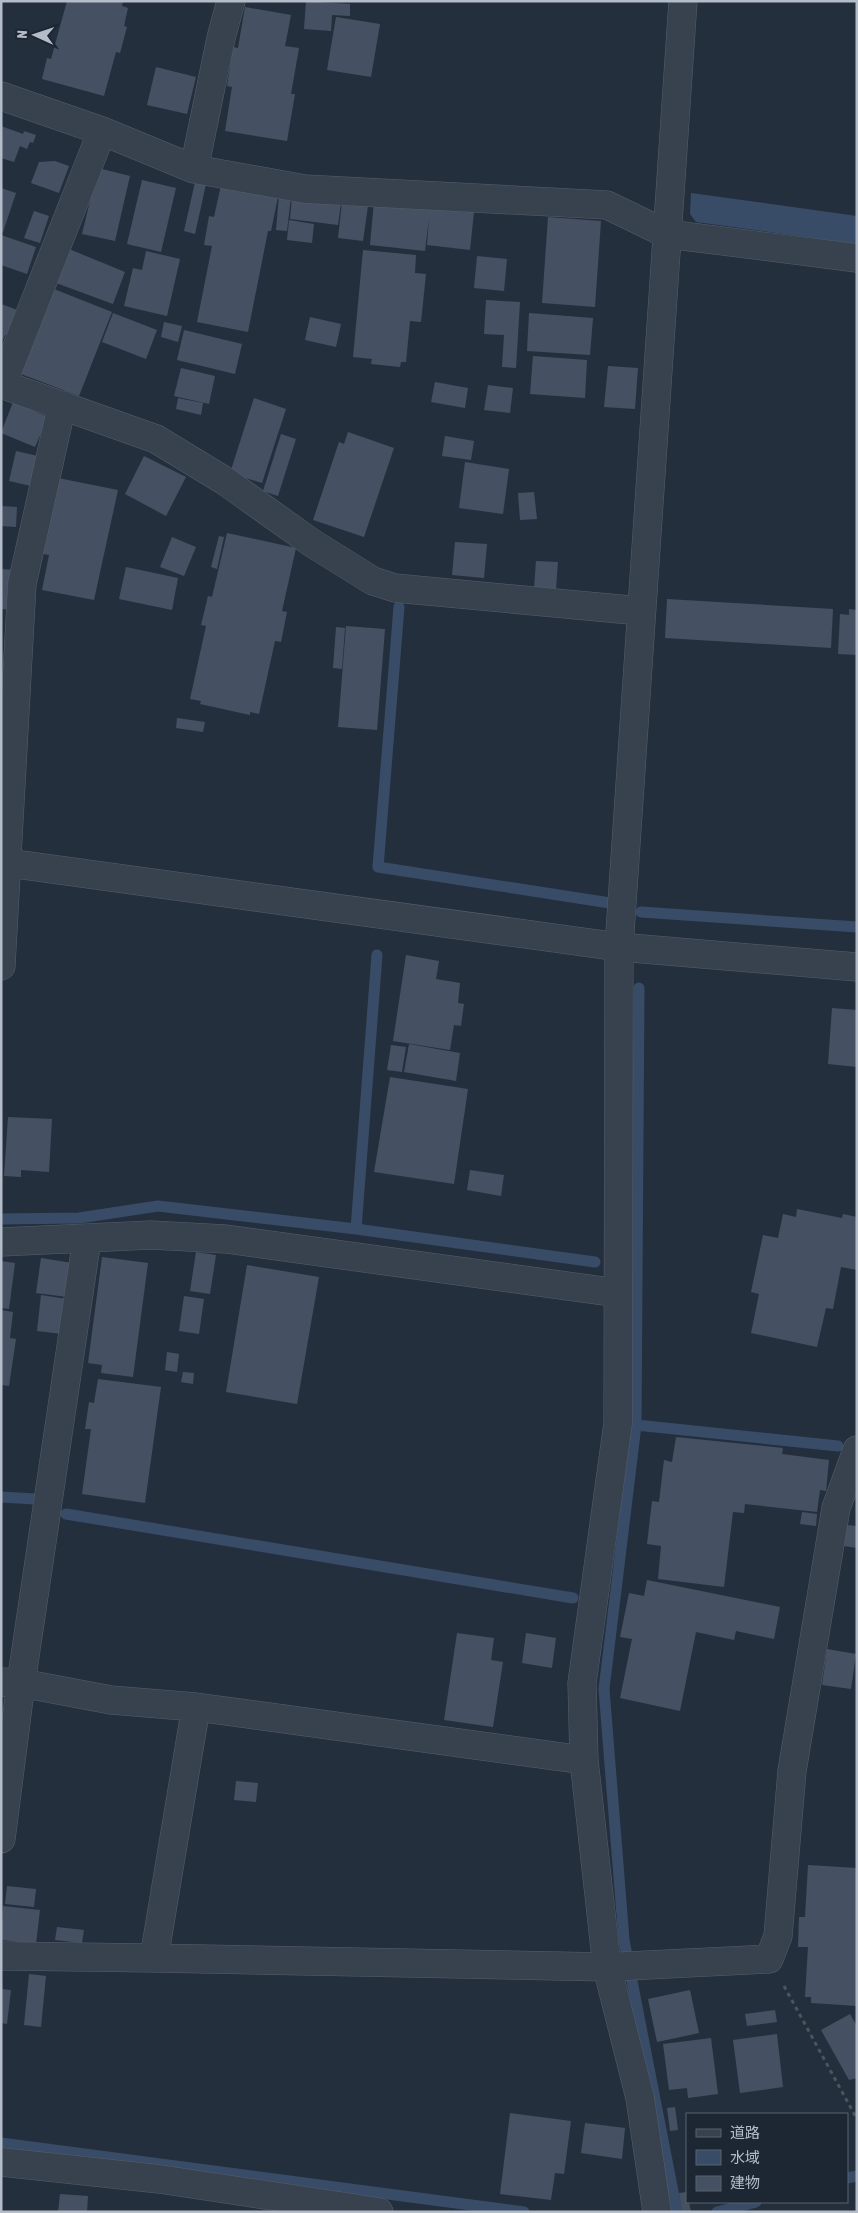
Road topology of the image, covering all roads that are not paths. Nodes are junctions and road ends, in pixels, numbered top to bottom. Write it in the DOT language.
graph roads {
  1 [pos="231,1"];
  2 [pos="683,1"];
  3 [pos="1,96"];
  4 [pos="102,131"];
  5 [pos="194,169"];
  6 [pos="667,234"];
  7 [pos="857,258"];
  8 [pos="2,384"];
  9 [pos="62,405"];
  10 [pos="641,611"];
  11 [pos="4,862"];
  12 [pos="619,947"];
  13 [pos="1,966"];
  14 [pos="857,967"];
  15 [pos="87,1240"];
  16 [pos="1,1242"];
  17 [pos="618,1293"];
  18 [pos="857,1450"];
  19 [pos="11,1682"];
  20 [pos="196,1707"];
  21 [pos="584,1760"];
  22 [pos="1,1839"];
  23 [pos="1,1956"];
  24 [pos="154,1958"];
  25 [pos="622,1967"];
  26 [pos="1,2162"];
  27 [pos="379,2212"];
  28 [pos="657,2212"];
  1 -- 5 [label="street"];
  2 -- 6 [label="street"];
  3 -- 4 [label="street"];
  4 -- 5 [label="street"];
  4 -- 8 [label="street"];
  5 -- 6 [label="street"];
  6 -- 7 [label="street"];
  6 -- 10 [label="street"];
  8 -- 9 [label="street"];
  9 -- 10 [label="street"];
  9 -- 11 [label="street"];
  10 -- 12 [label="street"];
  11 -- 12 [label="street"];
  11 -- 13 [label="street"];
  12 -- 14 [label="street"];
  12 -- 17 [label="street"];
  15 -- 16 [label="street"];
  15 -- 17 [label="street"];
  15 -- 19 [label="street"];
  17 -- 21 [label="street"];
  18 -- 25 [label="street"];
  19 -- 20 [label="street"];
  19 -- 22 [label="street"];
  20 -- 21 [label="street"];
  20 -- 24 [label="street"];
  21 -- 25 [label="street"];
  23 -- 24 [label="street"];
  24 -- 25 [label="street"];
  25 -- 28 [label="street"];
  26 -- 27 [label="street"];
}
